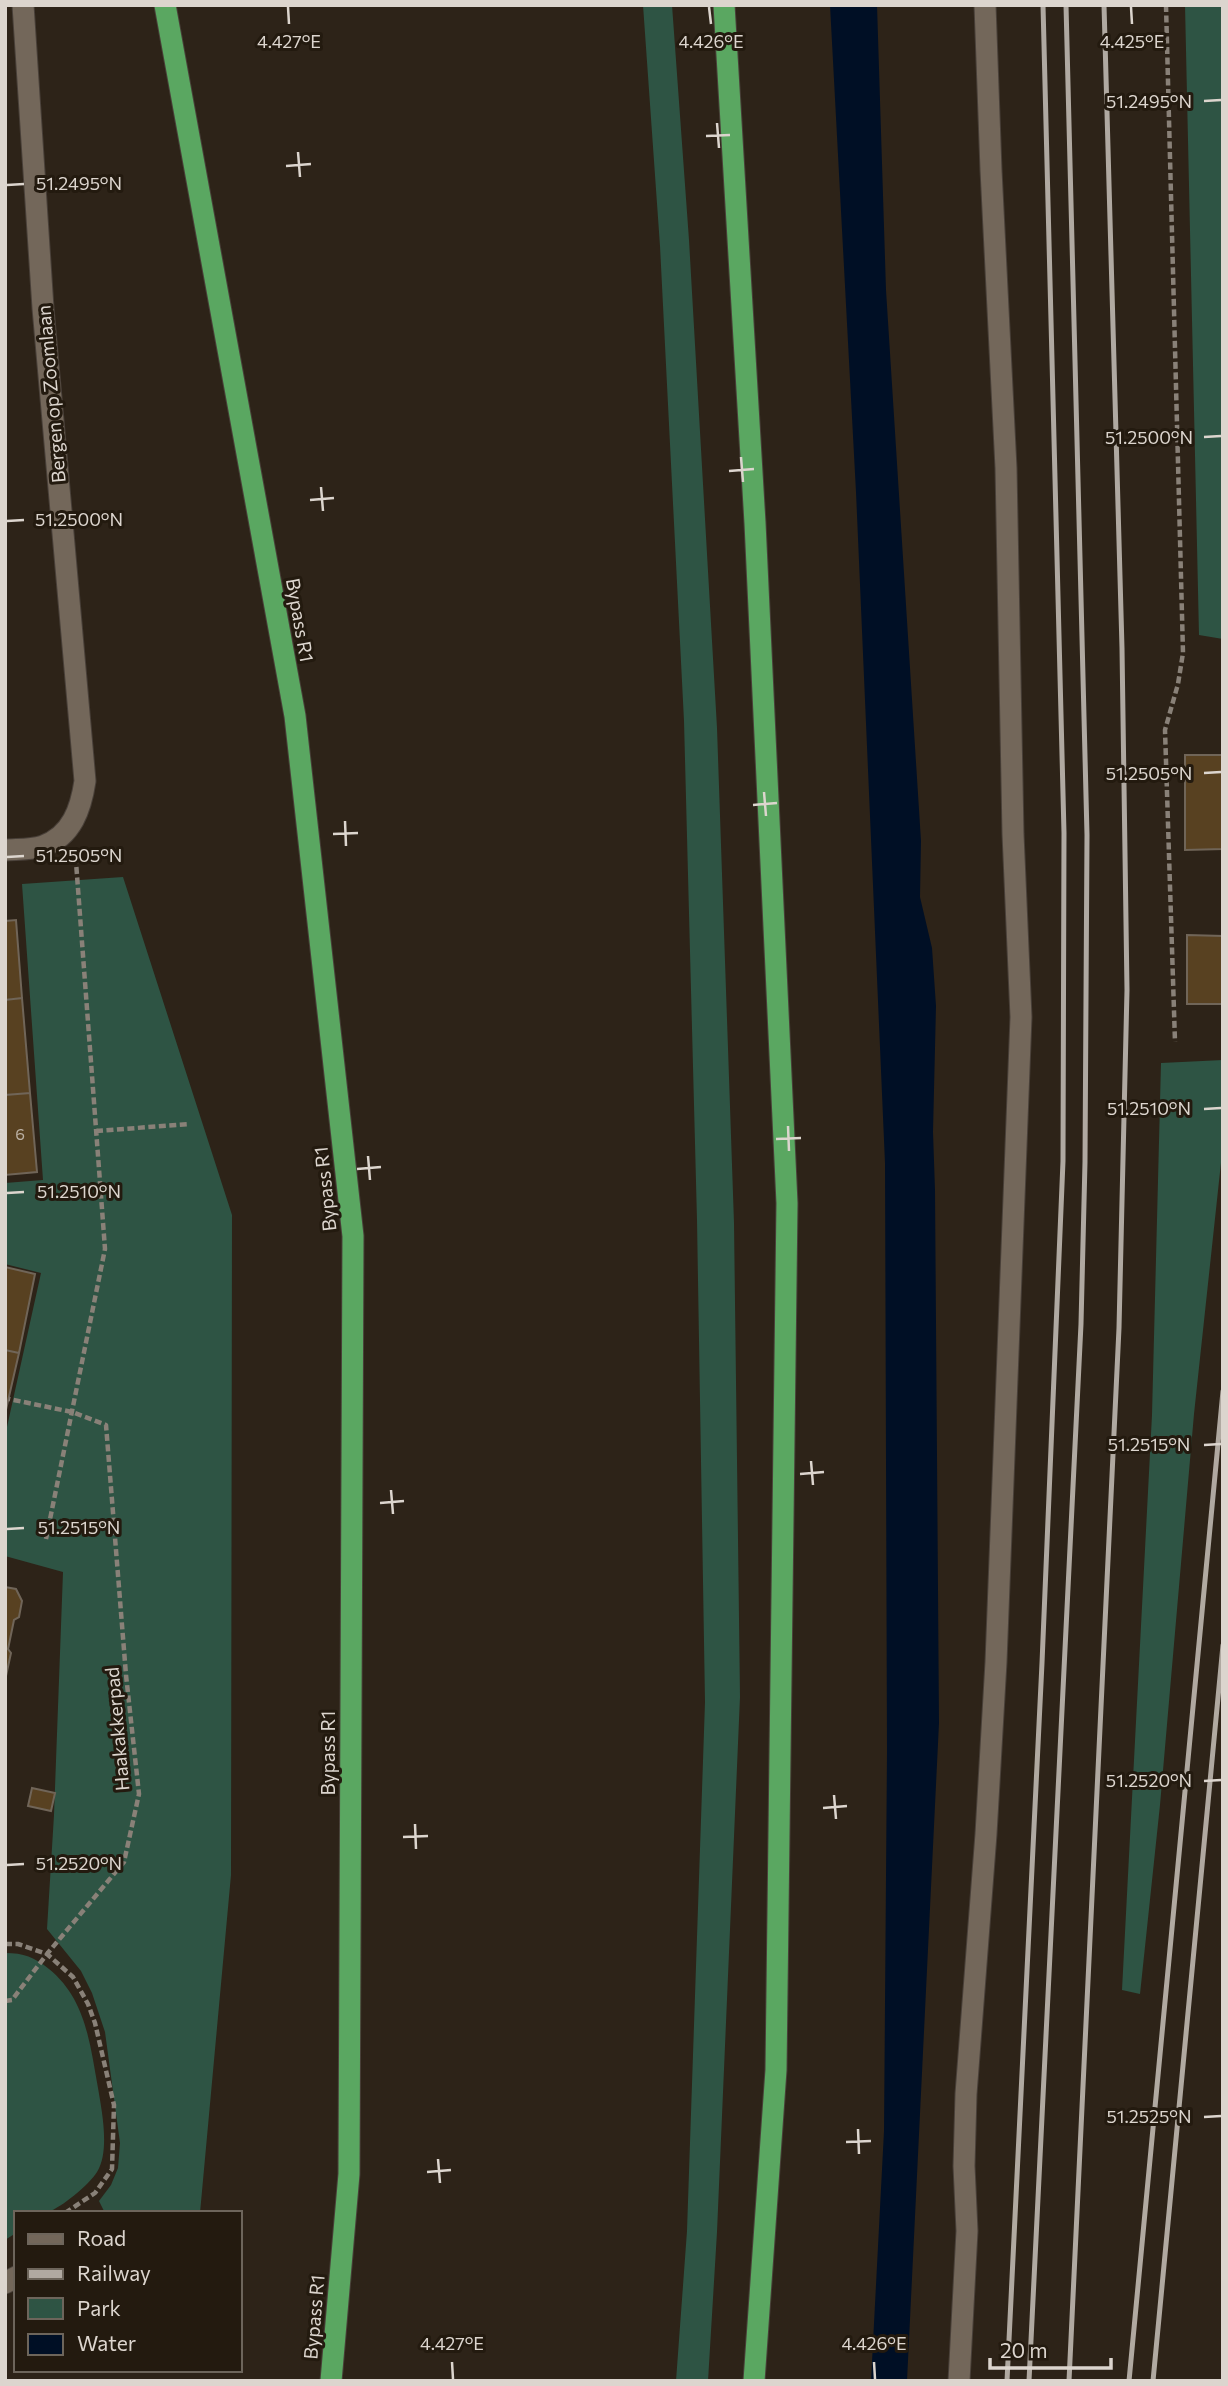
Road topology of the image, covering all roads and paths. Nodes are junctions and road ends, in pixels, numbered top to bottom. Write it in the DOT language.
graph roads {
  1 [pos="23,5"];
  2 [pos="165,5"];
  3 [pos="724,5"];
  4 [pos="985,5"];
  5 [pos="1166,5"];
  6 [pos="73,823"];
  7 [pos="5,850"];
  8 [pos="1175,1042"];
  9 [pos="190,1124"];
  10 [pos="96,1131"];
  11 [pos="9,1399"];
  12 [pos="72,1412"];
  13 [pos="46,1539"];
  14 [pos="5,1944"];
  15 [pos="47,1954"];
  16 [pos="5,2001"];
  17 [pos="68,2211"];
  18 [pos="331,2381"];
  19 [pos="754,2381"];
  20 [pos="958,2381"];
  1 -- 6 [label="street, Bergen op Zoomlaan"];
  2 -- 18 [label="highway, Bypass R1"];
  3 -- 19 [label="highway"];
  4 -- 20 [label="street"];
  5 -- 8 [label="path"];
  6 -- 7 [label="street"];
  6 -- 10 [label="path"];
  9 -- 10 [label="path"];
  10 -- 12 [label="path"];
  11 -- 12 [label="path"];
  12 -- 13 [label="path"];
  12 -- 15 [label="path, Haakakkerpad"];
  14 -- 15 [label="path"];
  15 -- 16 [label="path, Haakakkerpad"];
  15 -- 17 [label="path"];
}
